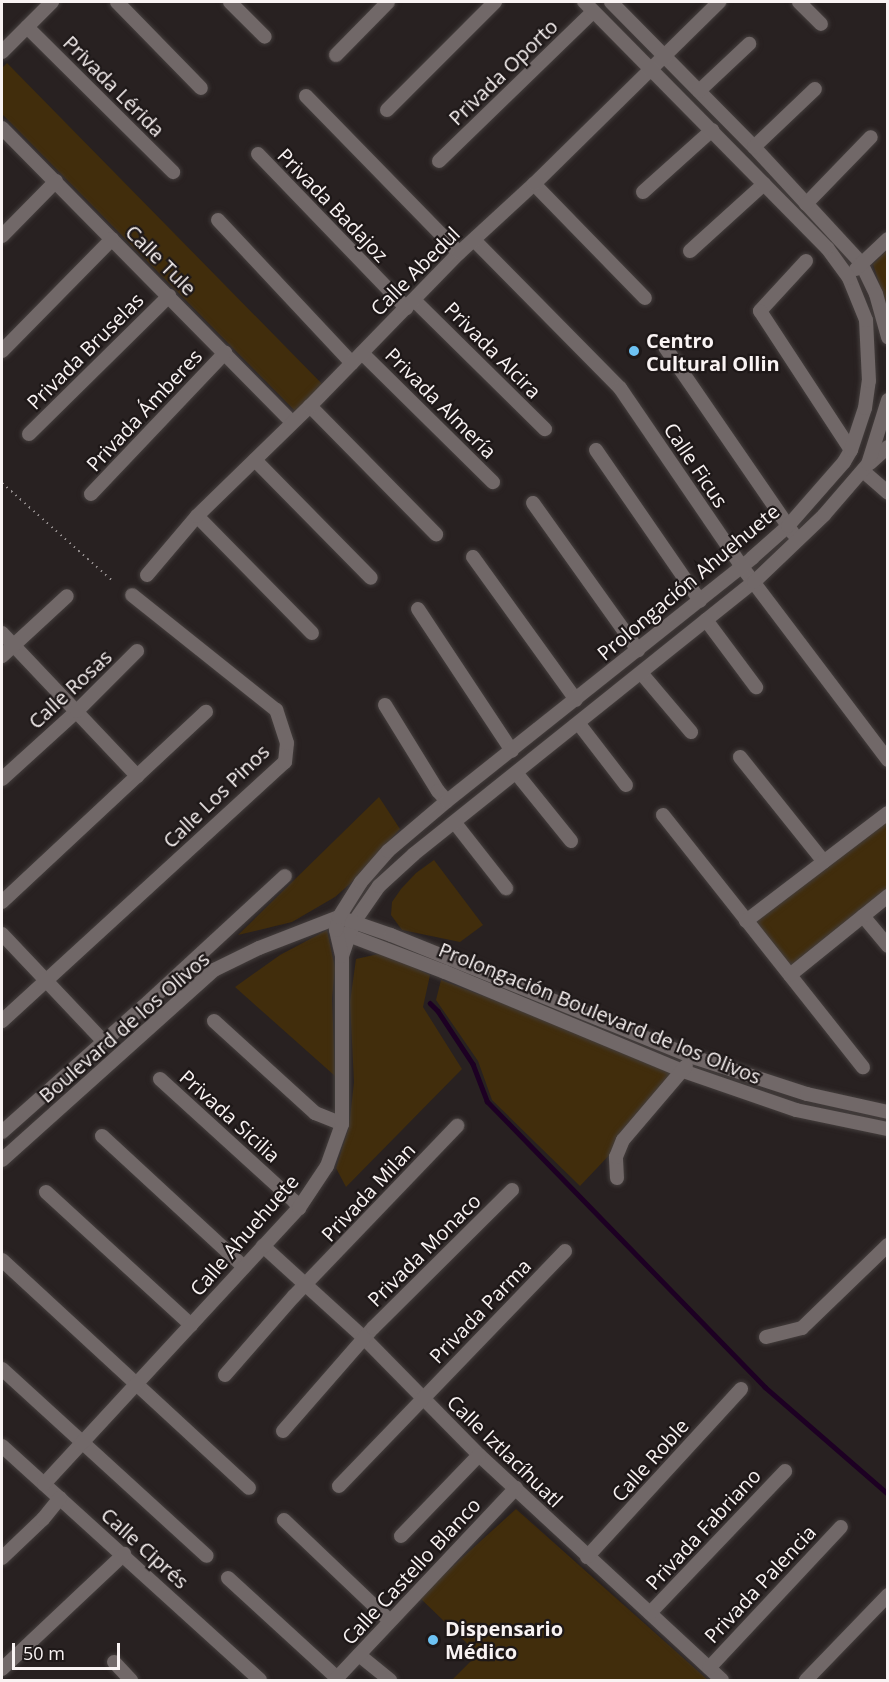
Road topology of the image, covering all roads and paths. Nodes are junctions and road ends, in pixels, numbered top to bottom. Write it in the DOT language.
graph roads {
  1 [pos="52,2"];
  2 [pos="117,2"];
  3 [pos="230,2"];
  4 [pos="388,2"];
  5 [pos="495,2"];
  6 [pos="611,2"];
  7 [pos="719,2"];
  8 [pos="799,2"];
  9 [pos="589,7"];
  10 [pos="821,24"];
  11 [pos="27,27"];
  12 [pos="266,37"];
  13 [pos="749,44"];
  14 [pos="2,52"];
  15 [pos="336,55"];
  16 [pos="664,56"];
  17 [pos="650,70"];
  18 [pos="201,88"];
  19 [pos="815,89"];
  20 [pos="699,91"];
  21 [pos="306,96"];
  22 [pos="387,110"];
  23 [pos="2,129"];
  24 [pos="712,130"];
  25 [pos="871,137"];
  26 [pos="754,147"];
  27 [pos="258,154"];
  28 [pos="439,161"];
  29 [pos="173,172"];
  30 [pos="56,181"];
  31 [pos="534,184"];
  32 [pos="764,184"];
  33 [pos="643,192"];
  34 [pos="806,204"];
  35 [pos="218,220"];
  36 [pos="2,236"];
  37 [pos="112,239"];
  38 [pos="888,239"];
  39 [pos="474,240"];
  40 [pos="690,251"];
  41 [pos="459,253"];
  42 [pos="806,261"];
  43 [pos="861,263"];
  44 [pos="849,278"];
  45 [pos="169,296"];
  46 [pos="645,298"];
  47 [pos="410,304"];
  48 [pos="888,337"];
  49 [pos="665,347"];
  50 [pos="2,351"];
  51 [pos="225,353"];
  52 [pos="357,358"];
  53 [pos="888,399"];
  54 [pos="310,406"];
  55 [pos="292,422"];
  56 [pos="544,429"];
  57 [pos="29,434"];
  58 [pos="848,446"];
  59 [pos="888,447"];
  60 [pos="596,450"];
  61 [pos="255,460"];
  62 [pos="866,468"];
  63 [pos="493,482"];
  64 [pos="2,483"];
  65 [pos="888,493"];
  66 [pos="91,494"];
  67 [pos="533,503"];
  68 [pos="197,516"];
  69 [pos="788,526"];
  70 [pos="436,534"];
  71 [pos="798,540"];
  72 [pos="472,557"];
  73 [pos="742,567"];
  74 [pos="147,575"];
  75 [pos="371,578"];
  76 [pos="114,582"];
  77 [pos="754,582"];
  78 [pos="132,595"];
  79 [pos="67,596"];
  80 [pos="700,601"];
  81 [pos="418,609"];
  82 [pos="706,620"];
  83 [pos="2,633"];
  84 [pos="312,633"];
  85 [pos="14,646"];
  86 [pos="638,650"];
  87 [pos="137,651"];
  88 [pos="2,656"];
  89 [pos="642,674"];
  90 [pos="756,687"];
  91 [pos="576,700"];
  92 [pos="385,705"];
  93 [pos="77,711"];
  94 [pos="206,712"];
  95 [pos="579,724"];
  96 [pos="691,732"];
  97 [pos="512,751"];
  98 [pos="740,757"];
  99 [pos="888,760"];
  100 [pos="517,774"];
  101 [pos="137,776"];
  102 [pos="2,779"];
  103 [pos="626,785"];
  104 [pos="447,801"];
  105 [pos="888,813"];
  106 [pos="663,815"];
  107 [pos="454,823"];
  108 [pos="571,841"];
  109 [pos="820,857"];
  110 [pos="285,876"];
  111 [pos="506,888"];
  112 [pos="888,896"];
  113 [pos="2,902"];
  114 [pos="863,916"];
  115 [pos="747,921"];
  116 [pos="338,924"];
  117 [pos="352,929"];
  118 [pos="2,934"];
  119 [pos="888,946"];
  120 [pos="342,956"];
  121 [pos="790,975"];
  122 [pos="46,980"];
  123 [pos="2,1020"];
  124 [pos="214,1021"];
  125 [pos="104,1042"];
  126 [pos="693,1057"];
  127 [pos="863,1067"];
  128 [pos="683,1071"];
  129 [pos="160,1079"];
  130 [pos="888,1112"];
  131 [pos="342,1124"];
  132 [pos="457,1125"];
  133 [pos="888,1129"];
  134 [pos="2,1132"];
  135 [pos="102,1136"];
  136 [pos="2,1160"];
  137 [pos="617,1178"];
  138 [pos="512,1190"];
  139 [pos="46,1192"];
  140 [pos="298,1208"];
  141 [pos="888,1245"];
  142 [pos="264,1246"];
  143 [pos="565,1251"];
  144 [pos="2,1260"];
  145 [pos="244,1267"];
  146 [pos="307,1284"];
  147 [pos="191,1325"];
  148 [pos="766,1337"];
  149 [pos="364,1338"];
  150 [pos="2,1370"];
  151 [pos="225,1375"];
  152 [pos="137,1385"];
  153 [pos="741,1389"];
  154 [pos="422,1398"];
  155 [pos="283,1431"];
  156 [pos="82,1443"];
  157 [pos="2,1446"];
  158 [pos="479,1455"];
  159 [pos="785,1471"];
  160 [pos="44,1484"];
  161 [pos="339,1486"];
  162 [pos="249,1488"];
  163 [pos="516,1488"];
  164 [pos="60,1498"];
  165 [pos="284,1520"];
  166 [pos="841,1527"];
  167 [pos="401,1536"];
  168 [pos="124,1554"];
  169 [pos="207,1556"];
  170 [pos="587,1557"];
  171 [pos="2,1558"];
  172 [pos="228,1578"];
  173 [pos="888,1595"];
  174 [pos="650,1613"];
  175 [pos="390,1620"];
  176 [pos="359,1655"];
  177 [pos="114,1662"];
  178 [pos="709,1668"];
  179 [pos="2,1669"];
  180 [pos="336,1679"];
  181 [pos="131,1680"];
  182 [pos="261,1680"];
  183 [pos="390,1680"];
  184 [pos="722,1680"];
  185 [pos="806,1680"];
  1 -- 11 [label="street"];
  2 -- 18 [label="street"];
  3 -- 12 [label="street"];
  4 -- 15 [label="street"];
  5 -- 22 [label="street"];
  6 -- 16 [label="street"];
  7 -- 16 [label="street, Calle Abedul"];
  8 -- 10 [label="street"];
  9 -- 17 [label="street, Prolongación Ahuehuete"];
  9 -- 28 [label="street, Privada Oporto"];
  11 -- 14 [label="street"];
  11 -- 29 [label="street, Privada Lérida"];
  13 -- 20 [label="street"];
  16 -- 17 [label="street, Calle Abedul"];
  16 -- 20 [label="street"];
  17 -- 24 [label="street, Prolongación Ahuehuete"];
  17 -- 31 [label="street, Calle Abedul"];
  19 -- 26 [label="street"];
  20 -- 26 [label="street"];
  21 -- 41 [label="street"];
  23 -- 30 [label="street, Calle Tule"];
  24 -- 32 [label="street, Prolongación Ahuehuete"];
  24 -- 33 [label="street"];
  25 -- 34 [label="street"];
  26 -- 34 [label="street"];
  27 -- 47 [label="street, Privada Badajoz"];
  30 -- 36 [label="street"];
  30 -- 37 [label="street, Calle Tule"];
  31 -- 39 [label="street, Calle Abedul"];
  31 -- 46 [label="street"];
  32 -- 40 [label="street"];
  32 -- 44 [label="street, Prolongación Ahuehuete"];
  34 -- 43 [label="street"];
  35 -- 52 [label="street, Privada Almería"];
  37 -- 45 [label="street, Calle Tule"];
  37 -- 50 [label="street"];
  38 -- 43 [label="street"];
  39 -- 41 [label="street, Calle Abedul"];
  39 -- 73 [label="street, Calle Ficus"];
  41 -- 47 [label="street, Calle Abedul"];
  42 -- 58 [label="street"];
  43 -- 44 [label="street"];
  43 -- 48 [label="street"];
  44 -- 58 [label="street, Prolongación Ahuehuete"];
  45 -- 51 [label="street, Calle Tule"];
  45 -- 57 [label="street, Privada Bruselas"];
  47 -- 52 [label="street, Calle Abedul"];
  47 -- 56 [label="street, Privada Alcira"];
  49 -- 69 [label="street"];
  51 -- 55 [label="street, Calle Tule"];
  51 -- 66 [label="street, Privada Ámberes"];
  52 -- 54 [label="street, Calle Abedul"];
  52 -- 63 [label="street, Privada Almería"];
  53 -- 62 [label="street, Prolongación Ahuehuete"];
  54 -- 55 [label="street, Calle Abedul"];
  54 -- 70 [label="street"];
  55 -- 61 [label="street, Calle Abedul"];
  58 -- 69 [label="street, Prolongación Ahuehuete"];
  59 -- 62 [label="street"];
  60 -- 80 [label="street"];
  61 -- 68 [label="street, Calle Abedul"];
  61 -- 75 [label="street"];
  62 -- 65 [label="street"];
  62 -- 71 [label="street, Prolongación Ahuehuete"];
  64 -- 76 [label="path"];
  67 -- 86 [label="street"];
  68 -- 74 [label="street, Calle Abedul"];
  68 -- 84 [label="street"];
  69 -- 71 [label="street"];
  69 -- 73 [label="street, Prolongación Ahuehuete"];
  71 -- 77 [label="street, Prolongación Ahuehuete"];
  72 -- 91 [label="street"];
  73 -- 77 [label="street, Calle Ficus"];
  73 -- 80 [label="street, Prolongación Ahuehuete"];
  77 -- 82 [label="street, Prolongación Ahuehuete"];
  77 -- 99 [label="street, Calle Ficus"];
  78 -- 122 [label="street, Calle Los Pinos"];
  79 -- 85 [label="street"];
  80 -- 86 [label="street, Prolongación Ahuehuete"];
  81 -- 97 [label="street"];
  82 -- 89 [label="street, Prolongación Ahuehuete"];
  82 -- 90 [label="street"];
  83 -- 85 [label="street"];
  85 -- 88 [label="street"];
  85 -- 93 [label="street"];
  86 -- 91 [label="street, Prolongación Ahuehuete"];
  87 -- 93 [label="street, Calle Rosas"];
  89 -- 95 [label="street, Prolongación Ahuehuete"];
  89 -- 96 [label="street"];
  91 -- 97 [label="street, Prolongación Ahuehuete"];
  92 -- 104 [label="street"];
  93 -- 101 [label="street"];
  93 -- 102 [label="street, Calle Rosas"];
  94 -- 101 [label="street"];
  95 -- 100 [label="street, Prolongación Ahuehuete"];
  95 -- 103 [label="street"];
  97 -- 104 [label="street, Prolongación Ahuehuete"];
  98 -- 109 [label="street"];
  100 -- 107 [label="street, Prolongación Ahuehuete"];
  100 -- 108 [label="street"];
  101 -- 113 [label="street"];
  104 -- 116 [label="street, Prolongación Ahuehuete"];
  105 -- 109 [label="street"];
  106 -- 115 [label="street"];
  107 -- 111 [label="street"];
  107 -- 117 [label="street, Prolongación Ahuehuete"];
  109 -- 115 [label="street"];
  110 -- 125 [label="street"];
  112 -- 114 [label="street"];
  114 -- 119 [label="street"];
  114 -- 121 [label="street"];
  115 -- 121 [label="street"];
  116 -- 117 [label="street, Prolongación Boulevard de los Olivos"];
  116 -- 120 [label="street, Calle Ahuehuete"];
  116 -- 136 [label="street, Boulevard de los Olivos"];
  117 -- 120 [label="street, Calle Ahuehuete"];
  117 -- 126 [label="street, Prolongación Boulevard de los Olivos"];
  117 -- 128 [label="street, Prolongación Boulevard de los Olivos"];
  118 -- 122 [label="street"];
  120 -- 131 [label="street, Calle Ahuehuete"];
  121 -- 127 [label="street"];
  122 -- 123 [label="street, Calle Los Pinos"];
  122 -- 125 [label="street"];
  124 -- 131 [label="street"];
  125 -- 134 [label="street"];
  126 -- 128 [label="street"];
  126 -- 130 [label="street, Prolongación Boulevard de los Olivos"];
  128 -- 133 [label="street, Prolongación Boulevard de los Olivos"];
  128 -- 137 [label="street"];
  129 -- 140 [label="street, Privada Sicilia"];
  131 -- 140 [label="street, Calle Ahuehuete"];
  132 -- 146 [label="street, Privada Milan"];
  135 -- 145 [label="street"];
  138 -- 149 [label="street, Privada Monaco"];
  139 -- 147 [label="street"];
  140 -- 142 [label="street, Calle Ahuehuete"];
  141 -- 148 [label="street"];
  142 -- 145 [label="street, Calle Ahuehuete"];
  142 -- 146 [label="street, Calle Iztlacíhuatl"];
  143 -- 154 [label="street, Privada Parma"];
  144 -- 152 [label="street"];
  145 -- 147 [label="street, Calle Ahuehuete"];
  146 -- 149 [label="street, Calle Iztlacíhuatl"];
  146 -- 151 [label="street, Privada Milan"];
  147 -- 152 [label="street, Calle Ahuehuete"];
  149 -- 154 [label="street, Calle Iztlacíhuatl"];
  149 -- 155 [label="street, Privada Monaco"];
  150 -- 156 [label="street"];
  152 -- 156 [label="street, Calle Ahuehuete"];
  152 -- 162 [label="street"];
  153 -- 170 [label="street, Calle Roble"];
  154 -- 158 [label="street, Calle Iztlacíhuatl"];
  154 -- 161 [label="street, Privada Parma"];
  156 -- 160 [label="street, Calle Ahuehuete"];
  156 -- 169 [label="street"];
  157 -- 160 [label="street, Calle Ciprés"];
  158 -- 163 [label="street, Calle Iztlacíhuatl"];
  158 -- 167 [label="street"];
  159 -- 174 [label="street, Privada Fabriano"];
  160 -- 164 [label="street, Calle Ciprés"];
  163 -- 170 [label="street, Calle Iztlacíhuatl"];
  163 -- 175 [label="street, Calle Castello Blanco"];
  164 -- 168 [label="street, Calle Ciprés"];
  164 -- 171 [label="street"];
  165 -- 175 [label="street"];
  166 -- 178 [label="street, Privada Palencia"];
  168 -- 179 [label="street"];
  168 -- 182 [label="street, Calle Ciprés"];
  170 -- 174 [label="street, Calle Iztlacíhuatl"];
  172 -- 180 [label="street"];
  173 -- 185 [label="street"];
  174 -- 178 [label="street, Calle Iztlacíhuatl"];
  175 -- 176 [label="street, Calle Castello Blanco"];
  176 -- 180 [label="street, Calle Castello Blanco"];
  176 -- 183 [label="street"];
  177 -- 181 [label="street"];
  178 -- 184 [label="street, Calle Iztlacíhuatl"];
}
